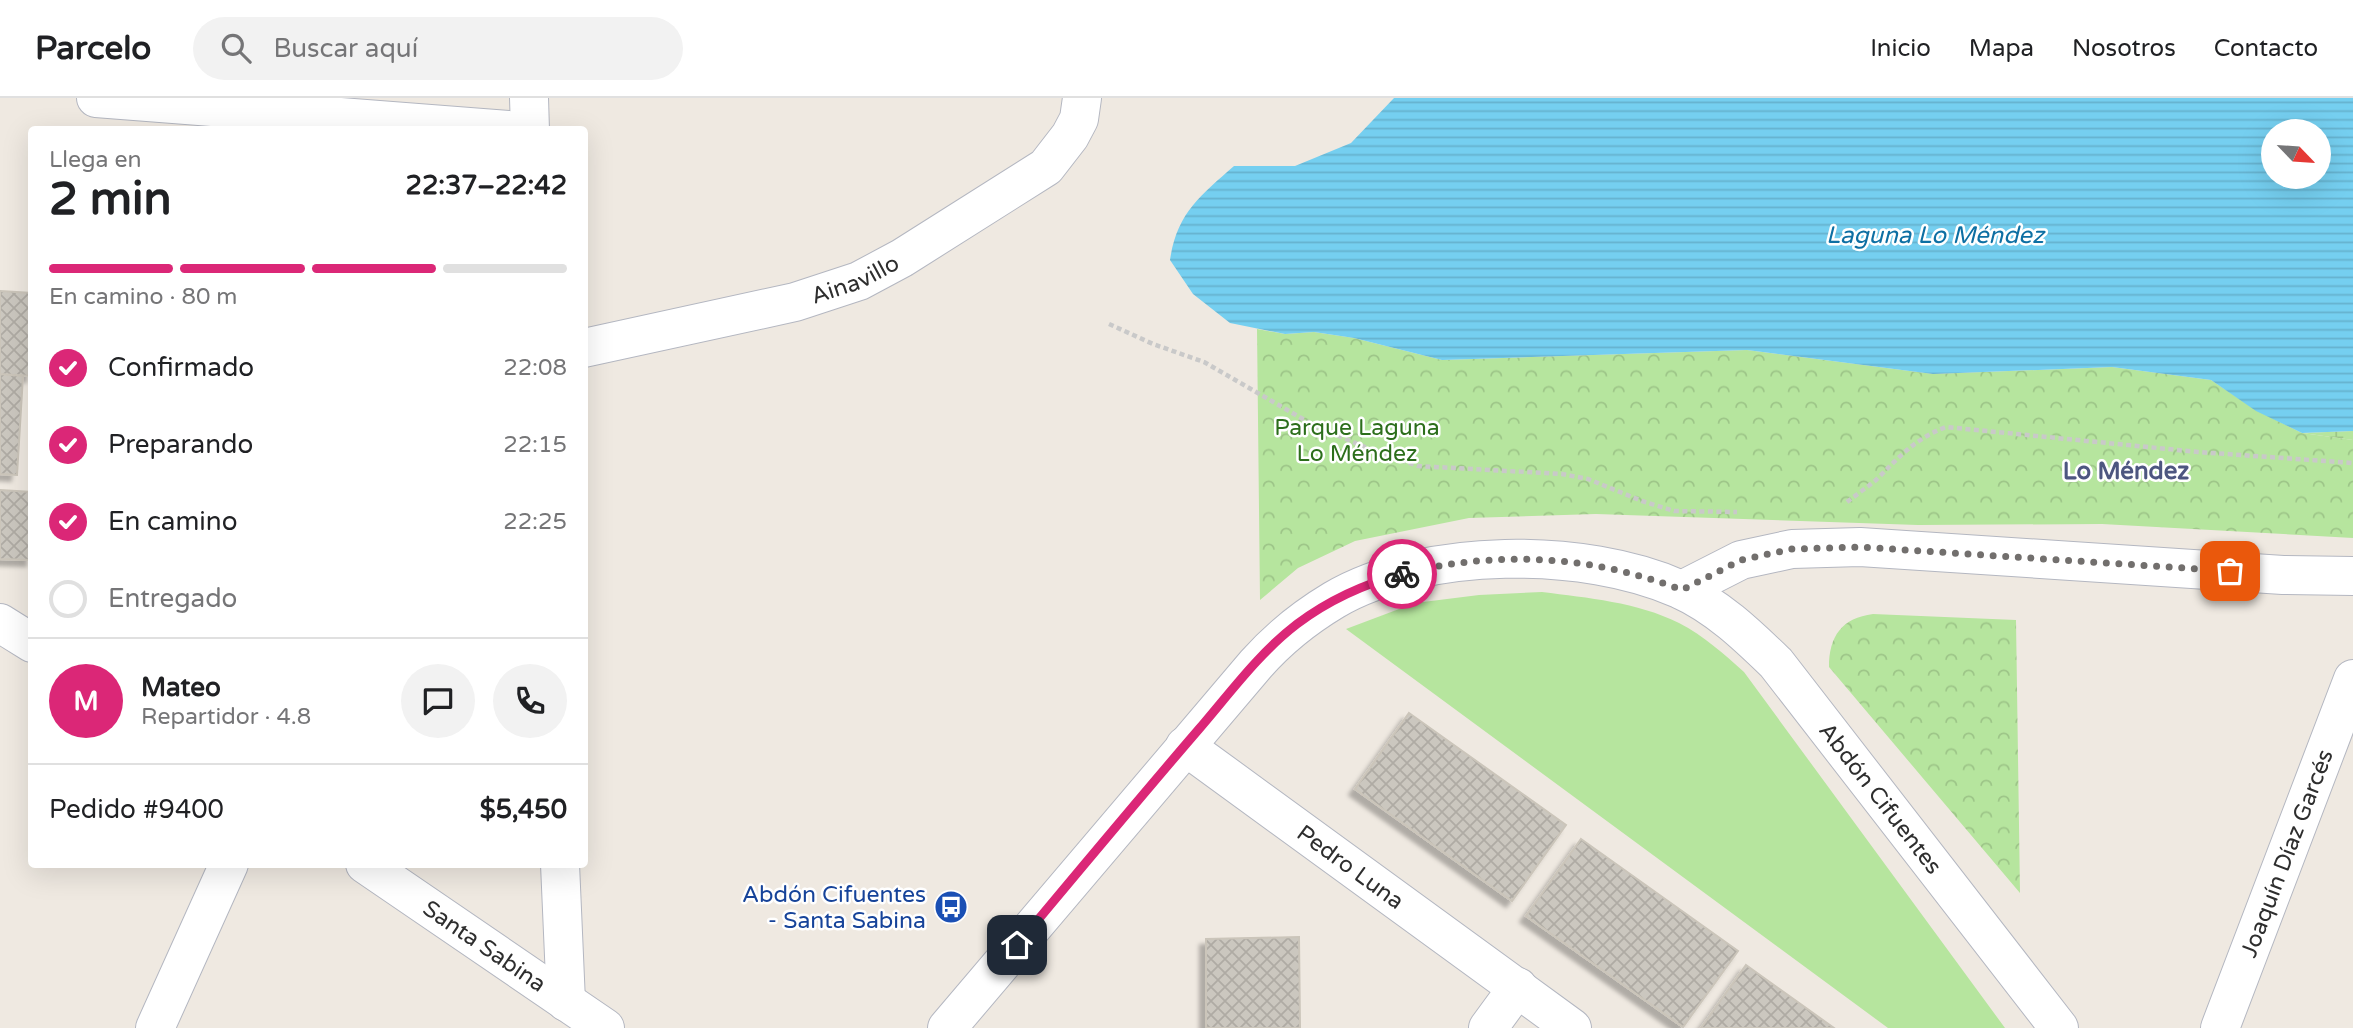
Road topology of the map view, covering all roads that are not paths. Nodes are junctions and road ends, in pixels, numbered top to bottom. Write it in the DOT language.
graph roads {
  1 [pos="96,98"];
  2 [pos="529,98"];
  3 [pos="1080,108"];
  4 [pos="456,126"];
  5 [pos="530,126"];
  6 [pos="588,347"];
  7 [pos="2353,576"];
  8 [pos="1682,590"];
  9 [pos="0,622"];
  10 [pos="28,640"];
  11 [pos="2353,680"];
  12 [pos="1185,746"];
  13 [pos="227,868"];
  14 [pos="371,868"];
  15 [pos="560,868"];
  16 [pos="1518,987"];
  17 [pos="566,1002"];
  18 [pos="155,1028"];
  19 [pos="605,1028"];
  20 [pos="947,1028"];
  21 [pos="1488,1028"];
  22 [pos="1572,1028"];
  23 [pos="2059,1028"];
  24 [pos="2220,1028"];
  1 -- 4 [label="street"];
  2 -- 5 [label="street"];
  3 -- 6 [label="street, Ainavillo"];
  7 -- 8 [label="street"];
  8 -- 12 [label="street"];
  8 -- 23 [label="street, Abdón Cifuentes"];
  9 -- 10 [label="street"];
  11 -- 24 [label="street, Joaquín Díaz Garcés"];
  12 -- 16 [label="street, Pedro Luna"];
  12 -- 20 [label="street"];
  13 -- 18 [label="street"];
  14 -- 17 [label="street, Santa Sabina"];
  15 -- 17 [label="street"];
  16 -- 21 [label="street"];
  16 -- 22 [label="street, Pedro Luna"];
  17 -- 19 [label="street, Santa Sabina"];
}
